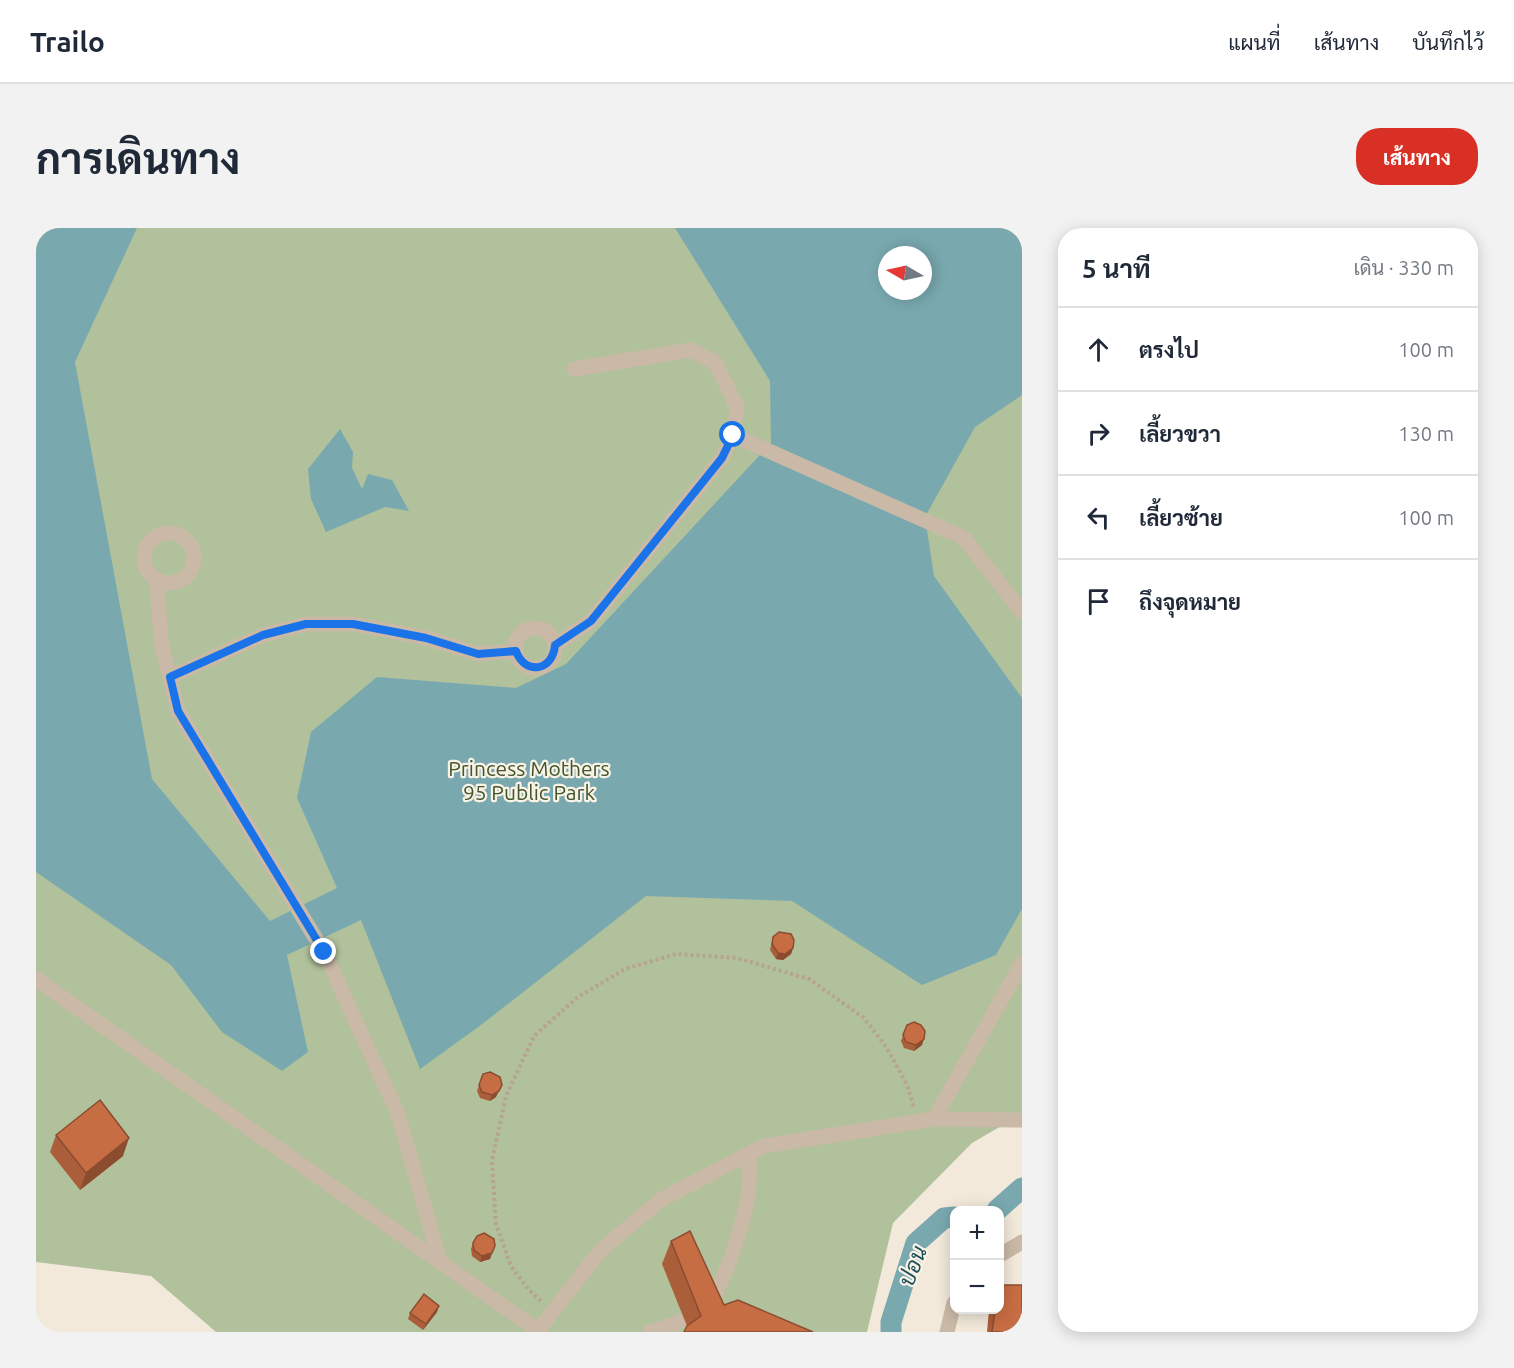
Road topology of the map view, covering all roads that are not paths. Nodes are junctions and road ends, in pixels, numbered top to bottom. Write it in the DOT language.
graph roads {
  1 [pos="574,369"];
  2 [pos="733,435"];
  3 [pos="157,580"];
  4 [pos="1022,612"];
  5 [pos="555,645"];
  6 [pos="516,651"];
  7 [pos="170,677"];
  8 [pos="1022,963"];
  9 [pos="36,979"];
  10 [pos="926,1120"];
  11 [pos="1022,1120"];
  12 [pos="750,1154"];
  13 [pos="1022,1242"];
  14 [pos="1004,1252"];
  15 [pos="440,1262"];
  16 [pos="951,1314"];
  17 [pos="538,1332"];
  18 [pos="650,1332"];
  19 [pos="947,1332"];
  1 -- 2 [label="street"];
  2 -- 4 [label="street"];
  2 -- 5 [label="street"];
  3 -- 7 [label="street"];
  5 -- 6 [label="street"];
  5 -- 6 [label="street"];
  6 -- 7 [label="street"];
  7 -- 15 [label="street"];
  8 -- 10 [label="street"];
  9 -- 15 [label="street"];
  10 -- 11 [label="street"];
  10 -- 12 [label="street"];
  12 -- 17 [label="street"];
  12 -- 18 [label="street"];
  13 -- 14 [label="street"];
  15 -- 17 [label="street"];
  16 -- 19 [label="street"];
}
